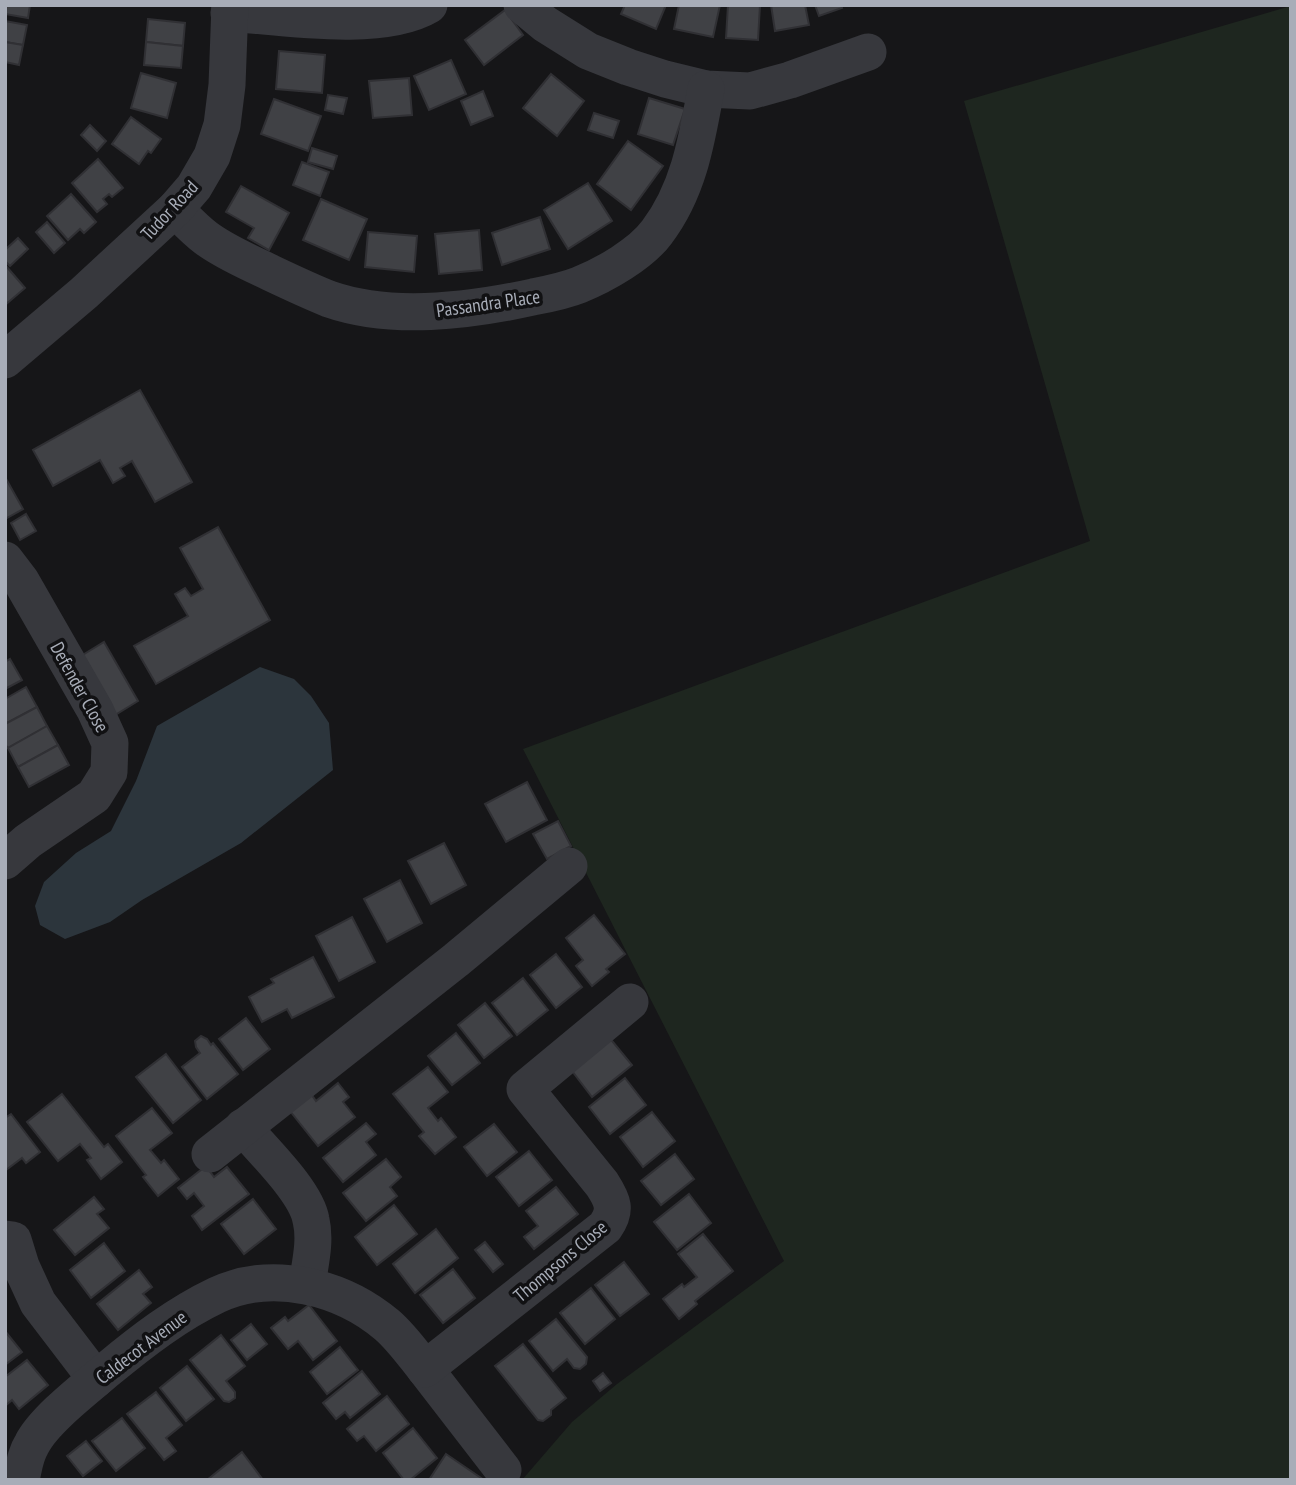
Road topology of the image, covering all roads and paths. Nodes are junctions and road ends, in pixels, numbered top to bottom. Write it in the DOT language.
graph roads {
  1 [pos="429,5"];
  2 [pos="522,5"];
  3 [pos="230,9"];
  4 [pos="868,52"];
  5 [pos="706,89"];
  6 [pos="175,209"];
  7 [pos="5,360"];
  8 [pos="5,560"];
  9 [pos="5,861"];
  10 [pos="569,866"];
  11 [pos="630,1002"];
  12 [pos="243,1127"];
  13 [pos="210,1154"];
  14 [pos="9,1239"];
  15 [pos="307,1286"];
  16 [pos="425,1369"];
  17 [pos="96,1379"];
  18 [pos="503,1470"];
  19 [pos="21,1480"];
  1 -- 3 [label="street"];
  2 -- 5 [label="street"];
  3 -- 6 [label="street, Tudor Road"];
  4 -- 5 [label="street"];
  5 -- 6 [label="street, Passandra Place"];
  6 -- 7 [label="street, Tudor Road"];
  8 -- 9 [label="street, Defender Close"];
  10 -- 12 [label="street"];
  11 -- 16 [label="street, Thompsons Close"];
  12 -- 13 [label="street"];
  12 -- 15 [label="street"];
  14 -- 17 [label="street"];
  15 -- 16 [label="street"];
  15 -- 17 [label="street, Caldecot Avenue"];
  16 -- 18 [label="street"];
  17 -- 19 [label="street, Caldecot Avenue"];
}
